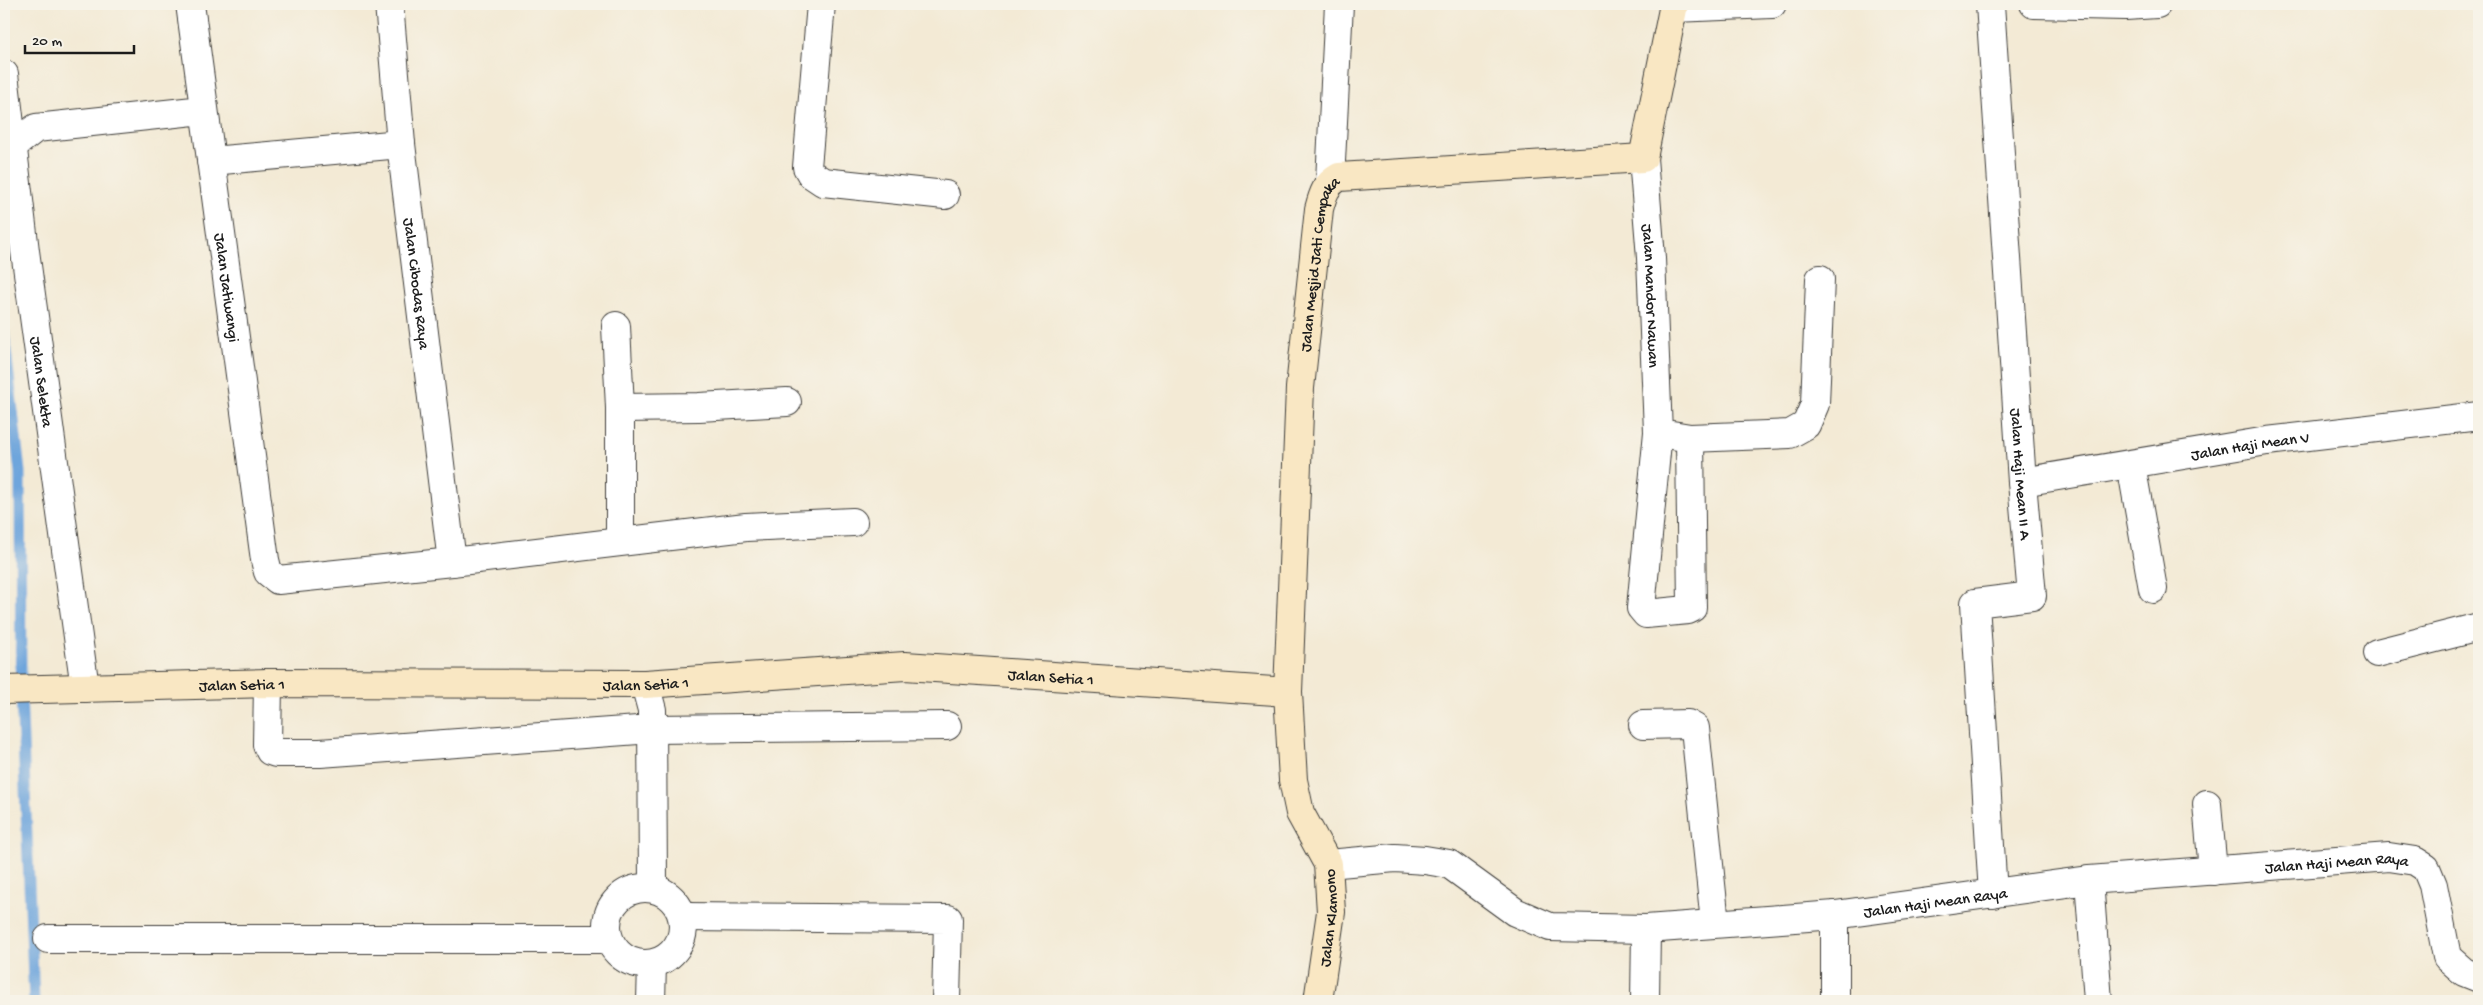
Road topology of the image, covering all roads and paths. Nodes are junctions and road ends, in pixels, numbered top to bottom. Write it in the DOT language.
graph roads {
  1 [pos="190,4"];
  2 [pos="388,4"];
  3 [pos="821,4"];
  4 [pos="1338,4"];
  5 [pos="1772,4"];
  6 [pos="1990,4"];
  7 [pos="2034,4"];
  8 [pos="2157,4"];
  9 [pos="1673,6"];
  10 [pos="4,74"];
  11 [pos="203,110"];
  12 [pos="401,144"];
  13 [pos="13,146"];
  14 [pos="1644,158"];
  15 [pos="211,161"];
  16 [pos="1330,181"];
  17 [pos="945,195"];
  18 [pos="1820,279"];
  19 [pos="616,326"];
  20 [pos="788,402"];
  21 [pos="620,408"];
  22 [pos="2479,416"];
  23 [pos="1658,432"];
  24 [pos="1690,438"];
  25 [pos="2131,464"];
  26 [pos="2022,482"];
  27 [pos="853,522"];
  28 [pos="620,540"];
  29 [pos="452,562"];
  30 [pos="2153,589"];
  31 [pos="2479,626"];
  32 [pos="2377,653"];
  33 [pos="268,683"];
  34 [pos="645,684"];
  35 [pos="84,688"];
  36 [pos="6,690"];
  37 [pos="1288,692"];
  38 [pos="947,726"];
  39 [pos="1643,726"];
  40 [pos="652,729"];
  41 [pos="2207,804"];
  42 [pos="1328,864"];
  43 [pos="2213,870"];
  44 [pos="2089,880"];
  45 [pos="653,888"];
  46 [pos="1993,894"];
  47 [pos="1835,915"];
  48 [pos="683,917"];
  49 [pos="1715,923"];
  50 [pos="1646,929"];
  51 [pos="608,939"];
  52 [pos="48,940"];
  53 [pos="652,964"];
  54 [pos="2479,978"];
  55 [pos="651,1001"];
  56 [pos="946,1001"];
  57 [pos="1318,1001"];
  58 [pos="1645,1001"];
  59 [pos="1835,1001"];
  60 [pos="2098,1001"];
  1 -- 11 [label="street, Jalan Jatiwangi"];
  2 -- 12 [label="street, Jalan Cibodas Raya"];
  3 -- 17 [label="street"];
  4 -- 16 [label="street"];
  5 -- 9 [label="street"];
  6 -- 26 [label="street, Jalan Haji Mean II A"];
  7 -- 8 [label="street"];
  9 -- 14 [label="street"];
  10 -- 13 [label="street, Jalan Selekta"];
  11 -- 13 [label="street"];
  11 -- 15 [label="street, Jalan Jatiwangi"];
  12 -- 15 [label="street"];
  12 -- 29 [label="street, Jalan Cibodas Raya"];
  13 -- 35 [label="street, Jalan Selekta"];
  14 -- 16 [label="street, Jalan Mesjid Jati Cempaka"];
  14 -- 23 [label="street, Jalan Mandor Nawan"];
  15 -- 29 [label="street, Jalan Jatiwangi"];
  16 -- 37 [label="street, Jalan Mesjid Jati Cempaka"];
  18 -- 24 [label="street"];
  19 -- 21 [label="street"];
  20 -- 21 [label="street"];
  21 -- 28 [label="street"];
  22 -- 25 [label="street, Jalan Haji Mean V"];
  23 -- 24 [label="street"];
  23 -- 24 [label="street, Jalan Mandor Nawan"];
  25 -- 26 [label="street, Jalan Haji Mean V"];
  25 -- 30 [label="street"];
  26 -- 46 [label="street, Jalan Haji Mean II A"];
  27 -- 28 [label="street"];
  28 -- 29 [label="street"];
  31 -- 32 [label="street"];
  33 -- 34 [label="street, Jalan Setia 1"];
  33 -- 35 [label="street, Jalan Setia 1"];
  33 -- 40 [label="street"];
  34 -- 37 [label="street, Jalan Setia 1"];
  34 -- 40 [label="street"];
  35 -- 36 [label="street, Jalan Setia 1"];
  37 -- 42 [label="street, Jalan Klamono"];
  38 -- 40 [label="street"];
  39 -- 49 [label="street"];
  40 -- 45 [label="street"];
  41 -- 43 [label="street"];
  42 -- 50 [label="street, Jalan Haji Mean Raya"];
  42 -- 57 [label="street, Jalan Klamono"];
  43 -- 44 [label="street, Jalan Haji Mean Raya"];
  43 -- 54 [label="street, Jalan Haji Mean Raya"];
  44 -- 46 [label="street, Jalan Haji Mean Raya"];
  44 -- 60 [label="street"];
  45 -- 48 [label="street"];
  45 -- 51 [label="street"];
  46 -- 47 [label="street, Jalan Haji Mean Raya"];
  47 -- 49 [label="street, Jalan Haji Mean Raya"];
  47 -- 59 [label="street"];
  48 -- 53 [label="street"];
  48 -- 56 [label="street"];
  49 -- 50 [label="street, Jalan Haji Mean Raya"];
  50 -- 58 [label="street"];
  51 -- 52 [label="street"];
  51 -- 53 [label="street"];
  53 -- 55 [label="street"];
}
